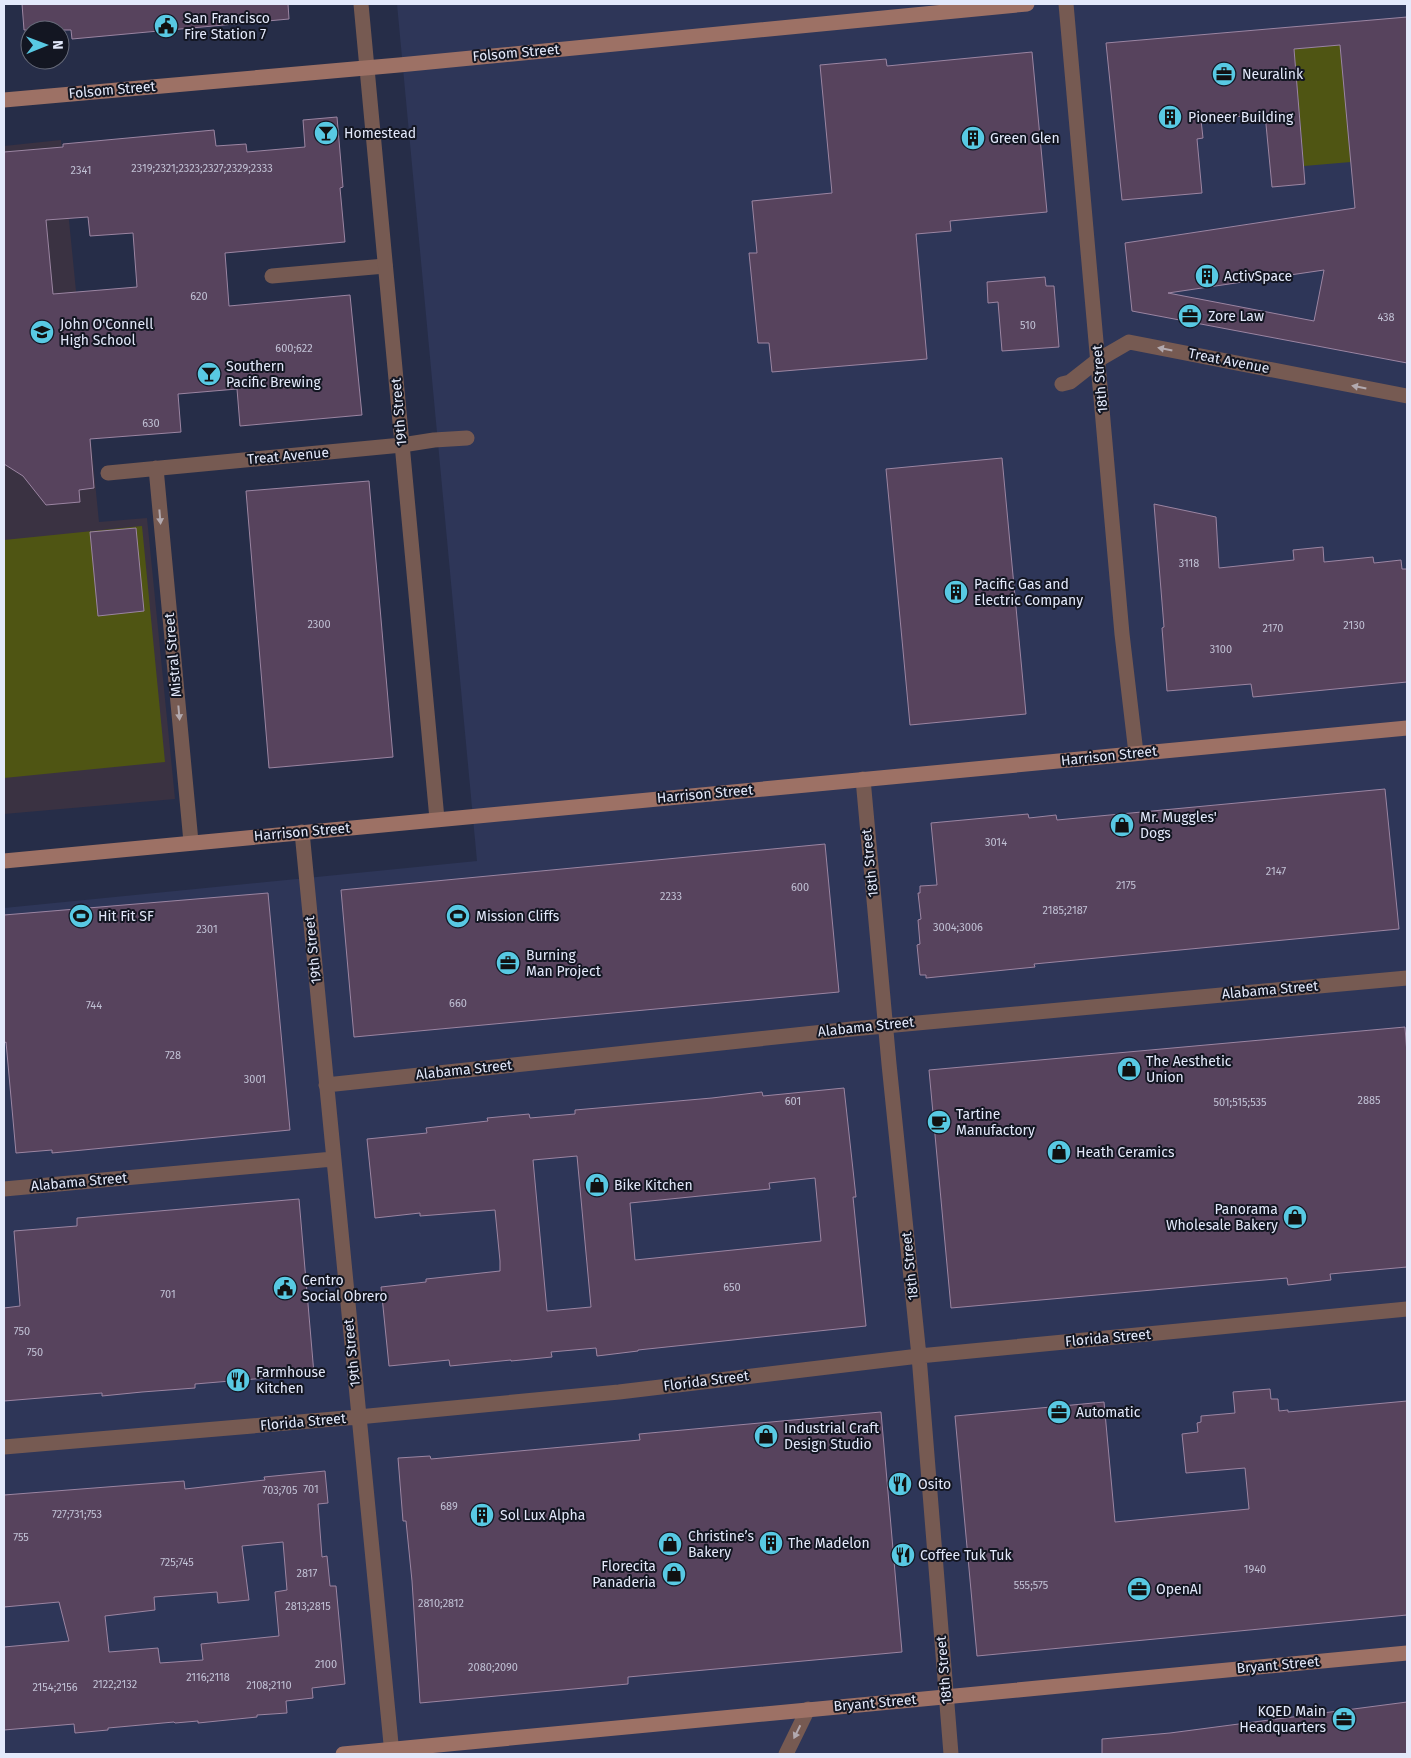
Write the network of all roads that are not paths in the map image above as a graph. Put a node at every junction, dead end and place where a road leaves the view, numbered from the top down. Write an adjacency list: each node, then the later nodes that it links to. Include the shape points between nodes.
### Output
1 (361, 4): 4 (street, 19th Street)
2 (1027, 4): 4 (street, Folsom Street)
3 (1066, 4): 8 (street, 18th Street)
4 (367, 68): 5 (street, Folsom Street); 6 (street, 19th Street)
5 (4, 100)
6 (385, 266): 7 (street); 12 (street, 19th Street)
7 (272, 276)
8 (1098, 360): 9 (street, Treat Avenue, via 1070,382); 10 (street, Treat Avenue, one-way to 8, via 1129,342); 16 (street, 18th Street)
9 (1062, 384)
10 (1407, 396)
11 (467, 438): 12 (street, Treat Avenue)
12 (402, 446): 13 (street, Treat Avenue); 18 (street, 19th Street)
13 (156, 468): 14 (street, Treat Avenue); 20 (street, Mistral Street, one-way to 20)
14 (108, 474)
15 (1407, 728): 16 (street, Harrison Street)
16 (1136, 753): 17 (street, Harrison Street)
17 (863, 779): 18 (street, Harrison Street); 23 (street, 18th Street)
18 (437, 819): 19 (street, Harrison Street)
19 (302, 832): 20 (street, Harrison Street); 24 (street, 19th Street)
20 (191, 842): 21 (street, Harrison Street)
21 (4, 861)
22 (1407, 978): 23 (street, Alabama Street)
23 (886, 1025): 24 (street, Alabama Street); 28 (street, 18th Street)
24 (326, 1085): 25 (street, 19th Street)
25 (333, 1159): 26 (street, Alabama Street); 29 (street, 19th Street)
26 (4, 1189)
27 (1407, 1309): 28 (street, Florida Street)
28 (919, 1356): 29 (street, Florida Street, via 618,1392); 32 (street, 18th Street)
29 (358, 1417): 30 (street, Florida Street); 34 (street, 19th Street)
30 (4, 1447)
31 (1407, 1653): 32 (street, Bryant Street)
32 (946, 1696): 33 (street, Bryant Street); 37 (street, 18th Street)
33 (808, 1709): 34 (street, Bryant Street); 36 (street, one-way to 36)
34 (392, 1752): 35 (street, Bryant Street)
35 (343, 1754)
36 (786, 1754)
37 (951, 1754)

